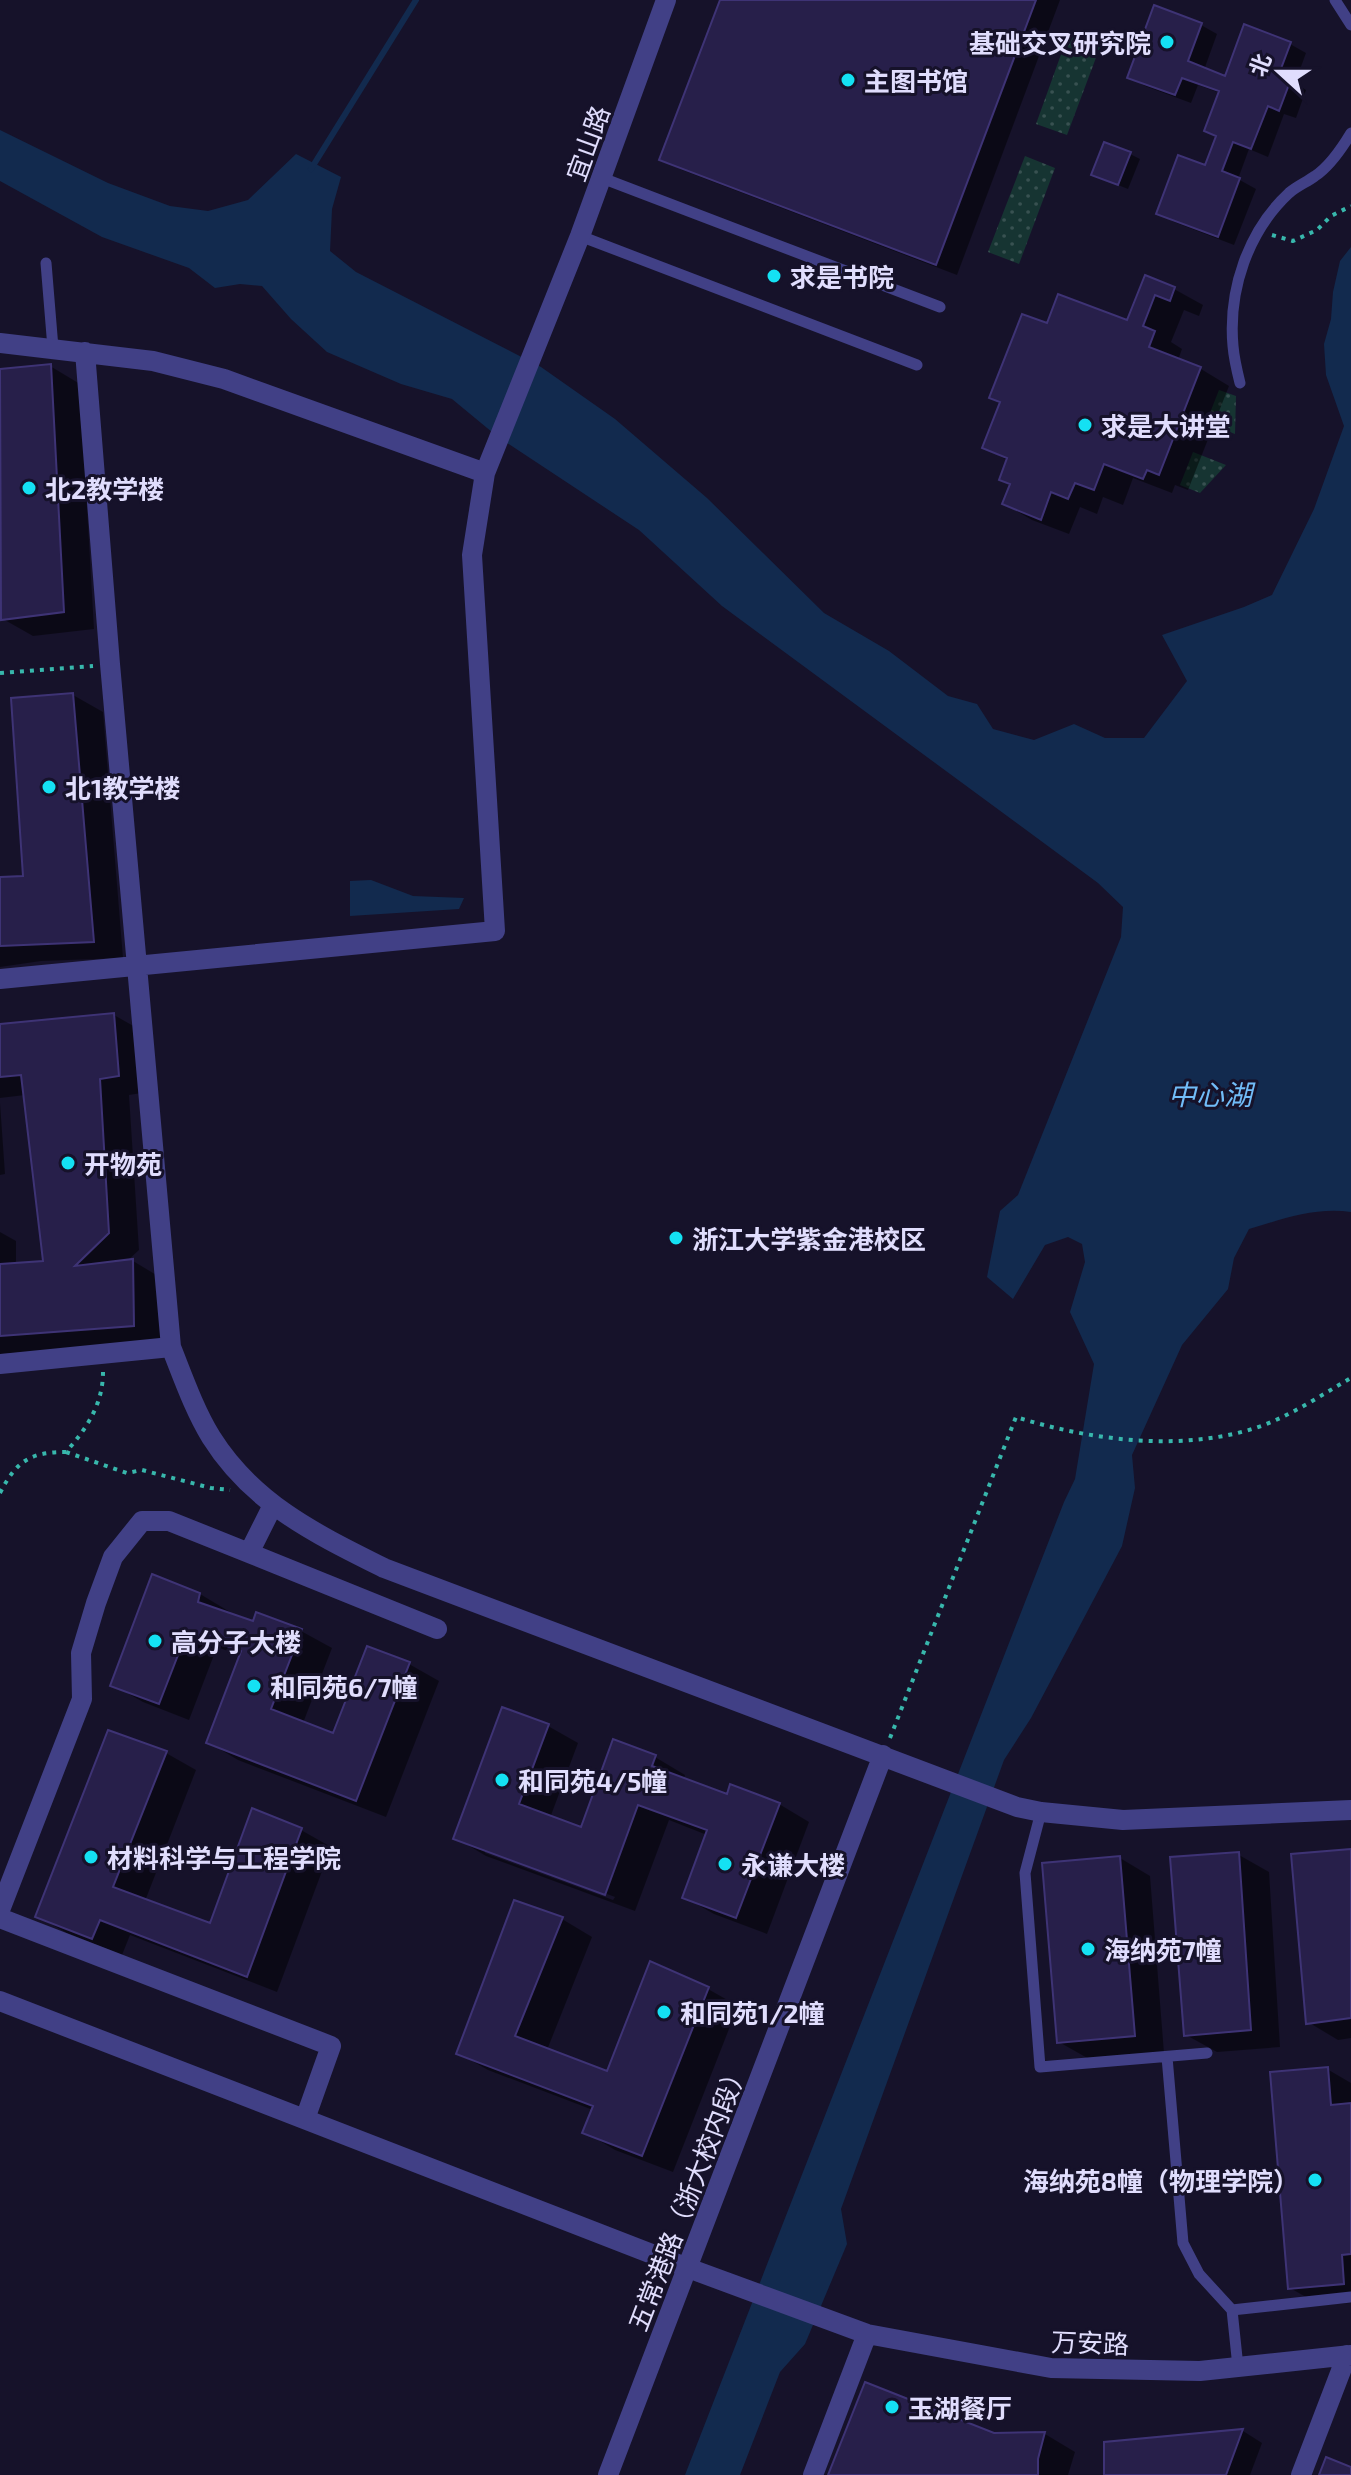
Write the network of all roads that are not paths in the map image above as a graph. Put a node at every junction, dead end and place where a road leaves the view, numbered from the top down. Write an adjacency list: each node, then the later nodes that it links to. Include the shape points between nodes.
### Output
1 (666, 0): 5 (street, 宜山路)
2 (1335, 0): 3 (lane)
3 (1351, 25)
4 (1351, 133): 13 (lane, via 1318,174 1269,213 1249,246 1234,307)
5 (602, 178): 6 (street, 宜山路); 8 (lane)
6 (580, 236): 12 (lane); 14 (street, 宜山路)
7 (46, 263): 10 (lane)
8 (940, 307)
9 (0, 343): 10 (street)
10 (53, 348): 11 (street)
11 (85, 352): 14 (street, via 153,361 224,379); 15 (street)
12 (917, 365)
13 (1240, 383)
14 (488, 467): 15 (street, 宜山路, via 472,555 495,931)
15 (137, 966): 16 (street); 17 (street)
16 (0, 979)
17 (171, 1347): 18 (street); 19 (street, via 211,1436)
18 (0, 1364)
19 (273, 1505): 20 (street); 22 (street, via 384,1568)
20 (249, 1553): 21 (street); 25 (street, via 169,1521 142,1521 113,1557 81,1653 82,1699)
21 (437, 1629)
22 (883, 1755): 24 (street); 31 (street, 五常港路（浙大校内段）)
23 (1351, 1810): 24 (street, via 1123,1820)
24 (1041, 1812): 29 (lane, via 1025,1873 1040,2067)
25 (0, 1910)
26 (0, 1918): 30 (street, via 331,2046)
27 (0, 2001): 30 (street, 万安路)
28 (1207, 2053): 29 (lane)
29 (1167, 2057): 33 (lane, via 1183,2243 1199,2274)
30 (305, 2119): 31 (street, 万安路)
31 (688, 2268): 34 (street, 万安路); 37 (street, 五常港路（浙大校内段）)
32 (1351, 2297): 33 (lane)
33 (1232, 2310): 36 (lane)
34 (867, 2334): 36 (street, 万安路, via 1051,2368); 38 (street)
35 (1349, 2355): 36 (street, 万安路); 39 (street)
36 (1238, 2367)
37 (608, 2475)
38 (813, 2475)
39 (1301, 2475)

